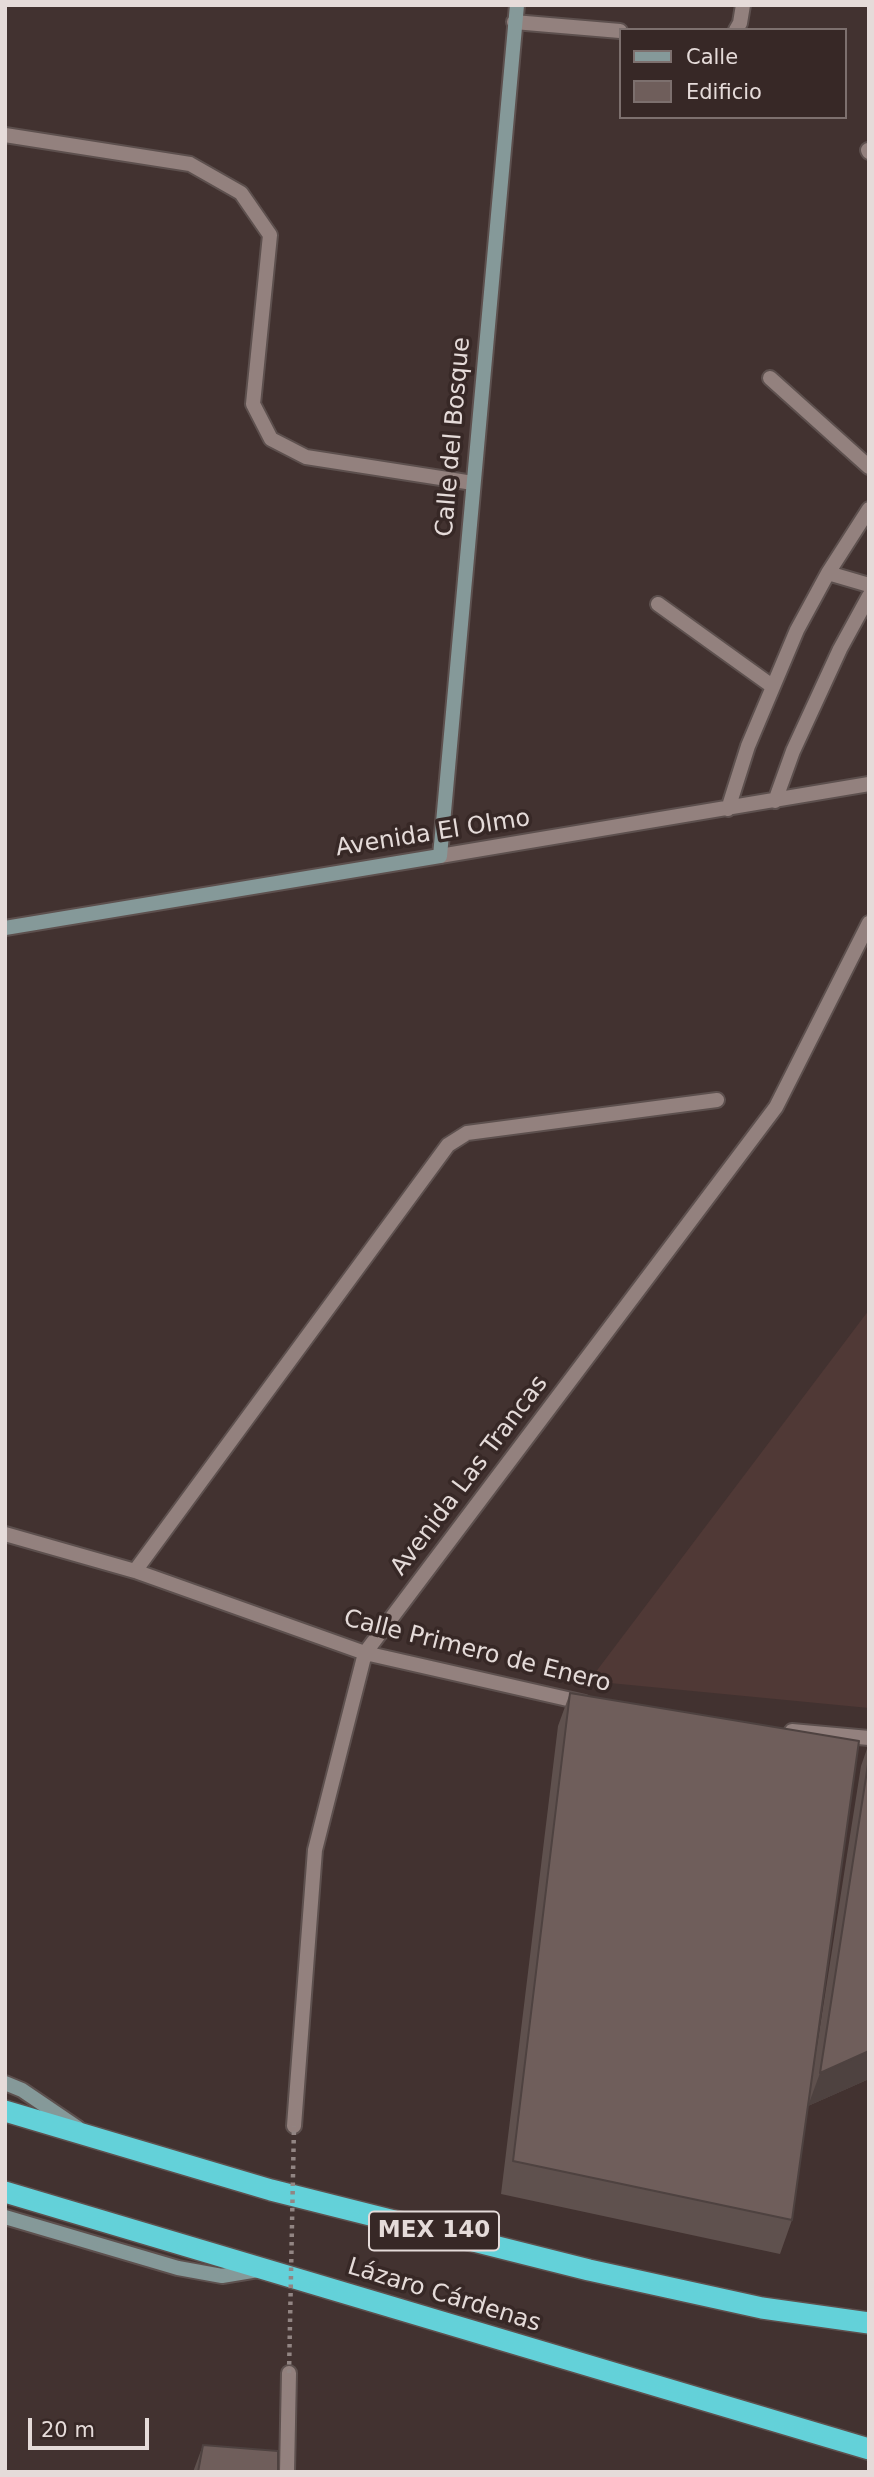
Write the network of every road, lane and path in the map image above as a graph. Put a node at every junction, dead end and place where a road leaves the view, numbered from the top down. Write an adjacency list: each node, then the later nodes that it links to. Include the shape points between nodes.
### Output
1 (517, 5): 3 (street, Calle del Bosque)
2 (743, 5): 4 (street)
3 (514, 22): 5 (street); 9 (street, Calle del Bosque)
4 (737, 28)
5 (618, 31)
6 (5, 135): 9 (street, via 190,164 242,193 270,235 253,404 271,439 306,457)
7 (770, 378): 8 (street)
8 (869, 467)
9 (473, 483): 19 (street, Calle del Bosque)
10 (869, 509): 11 (street)
11 (828, 573): 12 (street); 15 (street)
12 (869, 585)
13 (869, 596): 17 (street, via 793,751)
14 (658, 604): 15 (street)
15 (772, 686): 18 (street)
16 (869, 785): 17 (street, Avenida El Olmo)
17 (775, 801): 18 (street, Avenida El Olmo)
18 (728, 809): 19 (street, Avenida El Olmo)
19 (440, 856): 21 (street, Avenida El Olmo)
20 (869, 923): 25 (street, Avenida Las Trancas, via 776,1107)
21 (5, 928)
22 (717, 1100): 24 (street, via 467,1133 448,1145)
23 (5, 1534): 24 (street, Calle Primero de Enero)
24 (135, 1571): 25 (street, Calle Primero de Enero)
25 (365, 1653): 26 (street, Calle Primero de Enero); 31 (street, Avenida Las Trancas, via 315,1850)
26 (600, 1706)
27 (774, 1729): 28 (street)
28 (869, 1738)
29 (5, 2082): 32 (street)
30 (5, 2111): 32 (highway, MEX 140)
31 (295, 2126): 37 (path, bridge)
32 (88, 2134): 36 (highway, MEX 140, via 271,2190 589,2270 762,2308)
33 (5, 2192): 35 (highway, Lázaro Cárdenas)
34 (5, 2217): 35 (street, via 178,2267 222,2276)
35 (264, 2270): 38 (highway, Lázaro Cárdenas)
36 (869, 2323)
37 (289, 2373): 39 (street)
38 (869, 2449)
39 (287, 2472)

